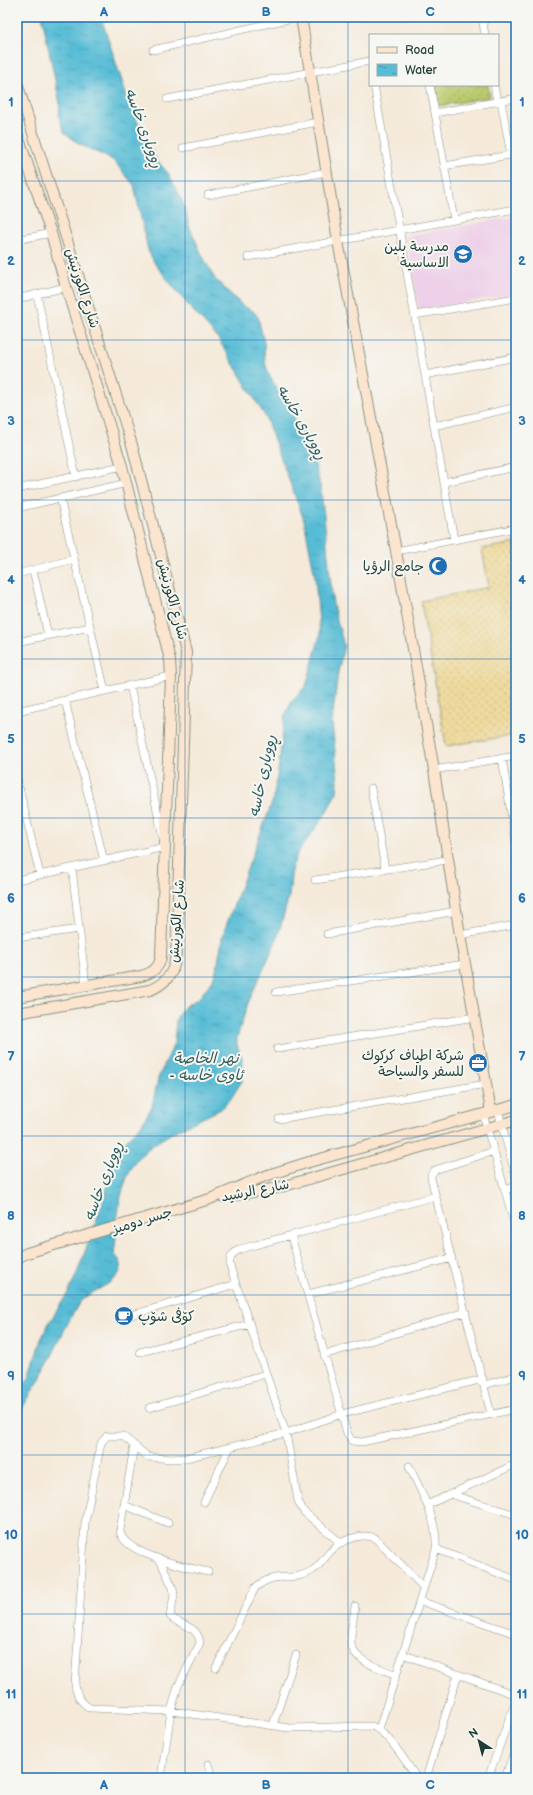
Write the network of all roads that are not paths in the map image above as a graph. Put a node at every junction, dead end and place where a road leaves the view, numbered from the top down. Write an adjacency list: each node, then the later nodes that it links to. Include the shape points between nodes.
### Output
1 (297, 17): 5 (street)
2 (301, 17): 7 (main road)
3 (482, 17): 4 (street)
4 (485, 34)
5 (153, 50)
6 (369, 61): 7 (street)
7 (310, 72): 13 (street); 16 (main road)
8 (17, 83): 35 (main road, شارع الكورنيش)
9 (374, 86): 25 (street)
10 (430, 86): 15 (street)
11 (494, 86): 14 (street)
12 (516, 98): 14 (street)
13 (167, 99)
14 (499, 101): 15 (street); 19 (street)
15 (435, 113): 20 (street)
16 (318, 122): 18 (street); 21 (main road)
17 (17, 132): 26 (main road, شارع الكورنيش)
18 (182, 148)
19 (514, 154): 20 (street)
20 (444, 166): 24 (street)
21 (326, 172): 22 (street); 28 (main road)
22 (208, 194)
23 (516, 209): 24 (street)
24 (454, 220): 25 (street)
25 (400, 230): 28 (street); 34 (street)
26 (51, 233): 27 (street); 30 (main road, شارع الكورنيش)
27 (17, 240)
28 (338, 241): 29 (street); 51 (main road)
29 (248, 256)
30 (66, 287): 31 (street); 37 (main road, شارع الكورنيش)
31 (37, 294): 33 (street); 43 (street)
32 (516, 298): 34 (street)
33 (17, 299)
34 (415, 315): 38 (street)
35 (104, 356): 37 (main road); 55 (main road, شارع الكورنيش, via 132,444)
36 (516, 357): 38 (street)
37 (89, 361): 41 (main road, شارع الكورنيش)
38 (425, 375): 40 (street)
39 (516, 407): 40 (street)
40 (434, 426): 44 (street)
41 (122, 466): 43 (street); 45 (main road, شارع الكورنيش)
42 (516, 467): 44 (street)
43 (76, 477): 46 (street)
44 (444, 482): 50 (street)
45 (127, 483): 47 (street); 56 (main road, شارع الكورنيش)
46 (17, 489)
47 (60, 498): 48 (street); 52 (street)
48 (17, 508)
49 (516, 528): 50 (street)
50 (454, 540): 51 (street)
51 (396, 551): 67 (main road)
52 (74, 559): 53 (street); 57 (street)
53 (33, 570): 54 (street); 58 (street)
54 (17, 574)
55 (174, 604): 56 (main road); 90 (main road, شارع الكورنيش, via 186,652 178,926 172,971 166,981 150,990)
56 (158, 608): 60 (main road, شارع الكورنيش, via 170,660)
57 (90, 627): 58 (street); 62 (street)
58 (48, 635): 59 (street)
59 (17, 642)
60 (171, 676): 61 (street); 72 (main road, شارع الكورنيش)
61 (130, 685): 62 (street); 72 (street)
62 (105, 691): 63 (street)
63 (65, 700): 64 (street); 74 (street)
64 (17, 710)
65 (516, 756): 66 (street)
66 (502, 758): 67 (street); 70 (street)
67 (434, 770): 73 (main road)
68 (17, 779): 77 (street)
69 (371, 788): 76 (street)
70 (514, 813): 71 (street)
71 (516, 843)
72 (165, 847): 74 (street); 87 (main road, شارع الكورنيش, via 159,965 154,971 141,976)
73 (447, 860): 76 (street); 80 (main road)
74 (104, 861): 75 (street)
75 (72, 868): 77 (street); 82 (street)
76 (386, 869): 79 (street)
77 (40, 875): 78 (street)
78 (17, 880)
79 (315, 880)
80 (456, 912): 83 (street); 84 (main road)
81 (516, 925): 84 (street)
82 (79, 929): 85 (street); 87 (street)
83 (327, 934)
84 (460, 935): 86 (main road)
85 (17, 938)
86 (465, 964): 88 (street); 91 (main road)
87 (86, 986): 89 (main road, شارع الكورنيش)
88 (276, 992)
89 (17, 997)
90 (17, 1013)
91 (475, 1017): 92 (street); 93 (main road)
92 (277, 1049)
93 (486, 1084): 95 (main road); 96 (street)
94 (516, 1105): 95 (main road, شارع الرشيد)
95 (491, 1112): 98 (street); 99 (street); 105 (main road, شارع الرشيد, via 265,1176)
96 (279, 1119)
97 (516, 1120): 98 (main road, شارع الرشيد)
98 (502, 1124): 99 (main road, شارع الرشيد); 101 (street)
99 (487, 1128): 100 (street); 105 (main road, شارع الرشيد, via 277,1188)
100 (494, 1151): 103 (street); 104 (street, via 435,1170 431,1178)
101 (516, 1177)
102 (516, 1186): 103 (street)
103 (505, 1190): 106 (street)
104 (436, 1196): 107 (street); 110 (street)
105 (210, 1199): 108 (main road, جسر دوميز, via 65,1243)
106 (516, 1229)
107 (291, 1236): 111 (street, via 234,1252 229,1263); 112 (street)
108 (22, 1253): 109 (main road, جسر دوميز)
109 (17, 1258)
110 (452, 1258): 112 (street); 113 (street)
111 (236, 1284): 114 (street); 115 (street)
112 (308, 1294): 117 (street)
113 (466, 1312): 117 (street); 120 (street)
114 (125, 1317)
115 (250, 1324): 116 (street); 118 (street)
116 (140, 1352)
117 (324, 1355): 123 (street)
118 (266, 1374): 121 (street); 125 (street)
119 (516, 1376): 120 (street)
120 (484, 1382): 123 (street); 124 (street)
121 (149, 1408)
122 (516, 1409): 124 (street)
123 (342, 1414): 124 (street, via 349,1438 357,1443); 125 (street)
124 (491, 1414)
125 (286, 1433): 127 (street); 136 (street, via 298,1501 304,1512)
126 (134, 1446): 127 (street, via 148,1457 172,1459); 132 (street); 152 (street, via 123,1436 108,1436 101,1442 84,1523 75,1685 82,1703 90,1708)
127 (230, 1447): 131 (street)
128 (516, 1464): 130 (street)
129 (409, 1466): 133 (street)
130 (450, 1494): 133 (street); 134 (street)
131 (204, 1502)
132 (124, 1505): 135 (street); 138 (street, via 121,1538)
133 (426, 1505): 137 (street, via 436,1536)
134 (516, 1515)
135 (168, 1523)
136 (341, 1543): 141 (street, via 362,1535 375,1538); 147 (street, via 314,1570 293,1577 272,1577 255,1588)
137 (436, 1549): 140 (street); 141 (street)
138 (160, 1560): 139 (street); 152 (street, via 173,1588 170,1616 189,1626 199,1639 198,1647 178,1686)
139 (208, 1572)
140 (516, 1580)
141 (424, 1588): 142 (street)
142 (420, 1601): 144 (street); 145 (street)
143 (355, 1606): 149 (street, via 351,1643 354,1652 360,1658)
144 (516, 1634)
145 (402, 1654): 148 (street); 149 (street)
146 (296, 1655): 153 (street)
147 (216, 1668)
148 (458, 1674): 150 (street); 160 (street)
149 (396, 1675): 154 (street)
150 (516, 1695)
151 (516, 1700): 161 (street)
152 (171, 1711): 153 (street); 157 (street)
153 (273, 1725): 154 (street, via 310,1729 364,1725)
154 (379, 1729): 159 (street)
155 (516, 1747): 162 (street)
156 (208, 1764): 158 (street)
157 (161, 1778)
158 (212, 1778)
159 (417, 1778)
160 (426, 1778)
161 (488, 1778)
162 (505, 1778)

